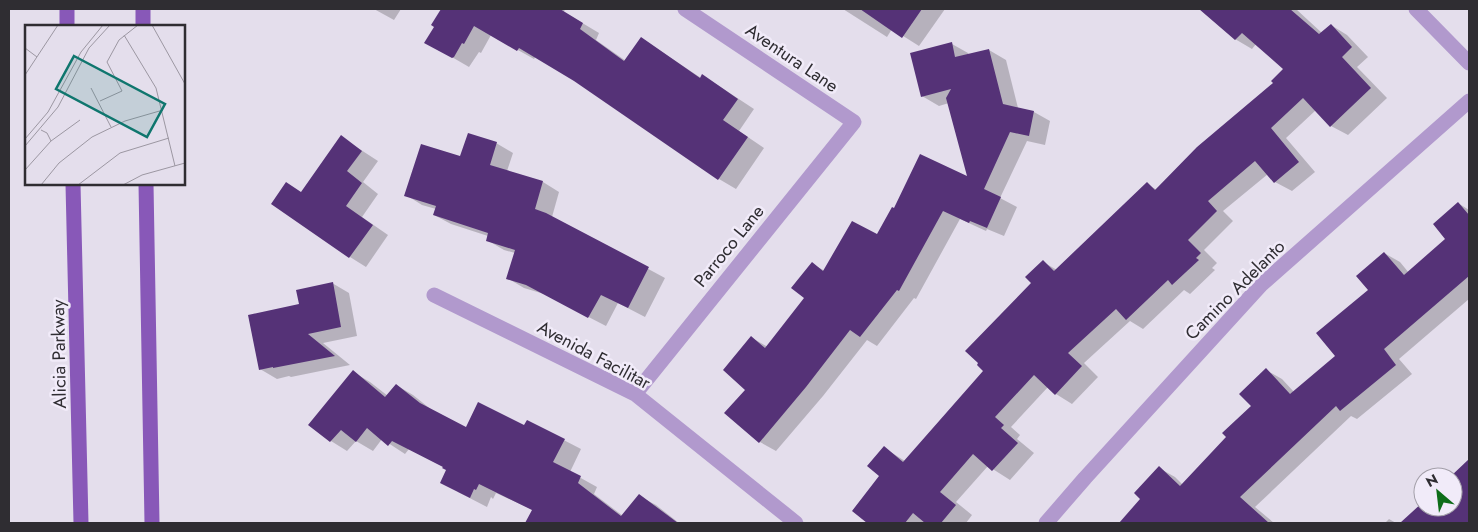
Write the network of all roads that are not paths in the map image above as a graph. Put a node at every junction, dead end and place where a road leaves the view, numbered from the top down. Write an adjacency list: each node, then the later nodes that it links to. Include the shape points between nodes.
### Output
1 (67, 9): 5 (main road)
2 (143, 9): 6 (main road)
3 (685, 9): 9 (street, Aventura Lane)
4 (1416, 9): 7 (street)
5 (67, 25)
6 (143, 25)
7 (1469, 63)
8 (1469, 101): 17 (street, Camino Adelanto, via 1261,285)
9 (854, 122): 13 (street, Parroco Lane)
10 (73, 185): 14 (main road, Alicia Parkway)
11 (146, 185): 15 (main road)
12 (434, 295): 13 (street, Avenida Facilitar)
13 (635, 394): 16 (street, Avenida Facilitar)
14 (81, 523)
15 (152, 523)
16 (796, 523)
17 (1046, 523)

